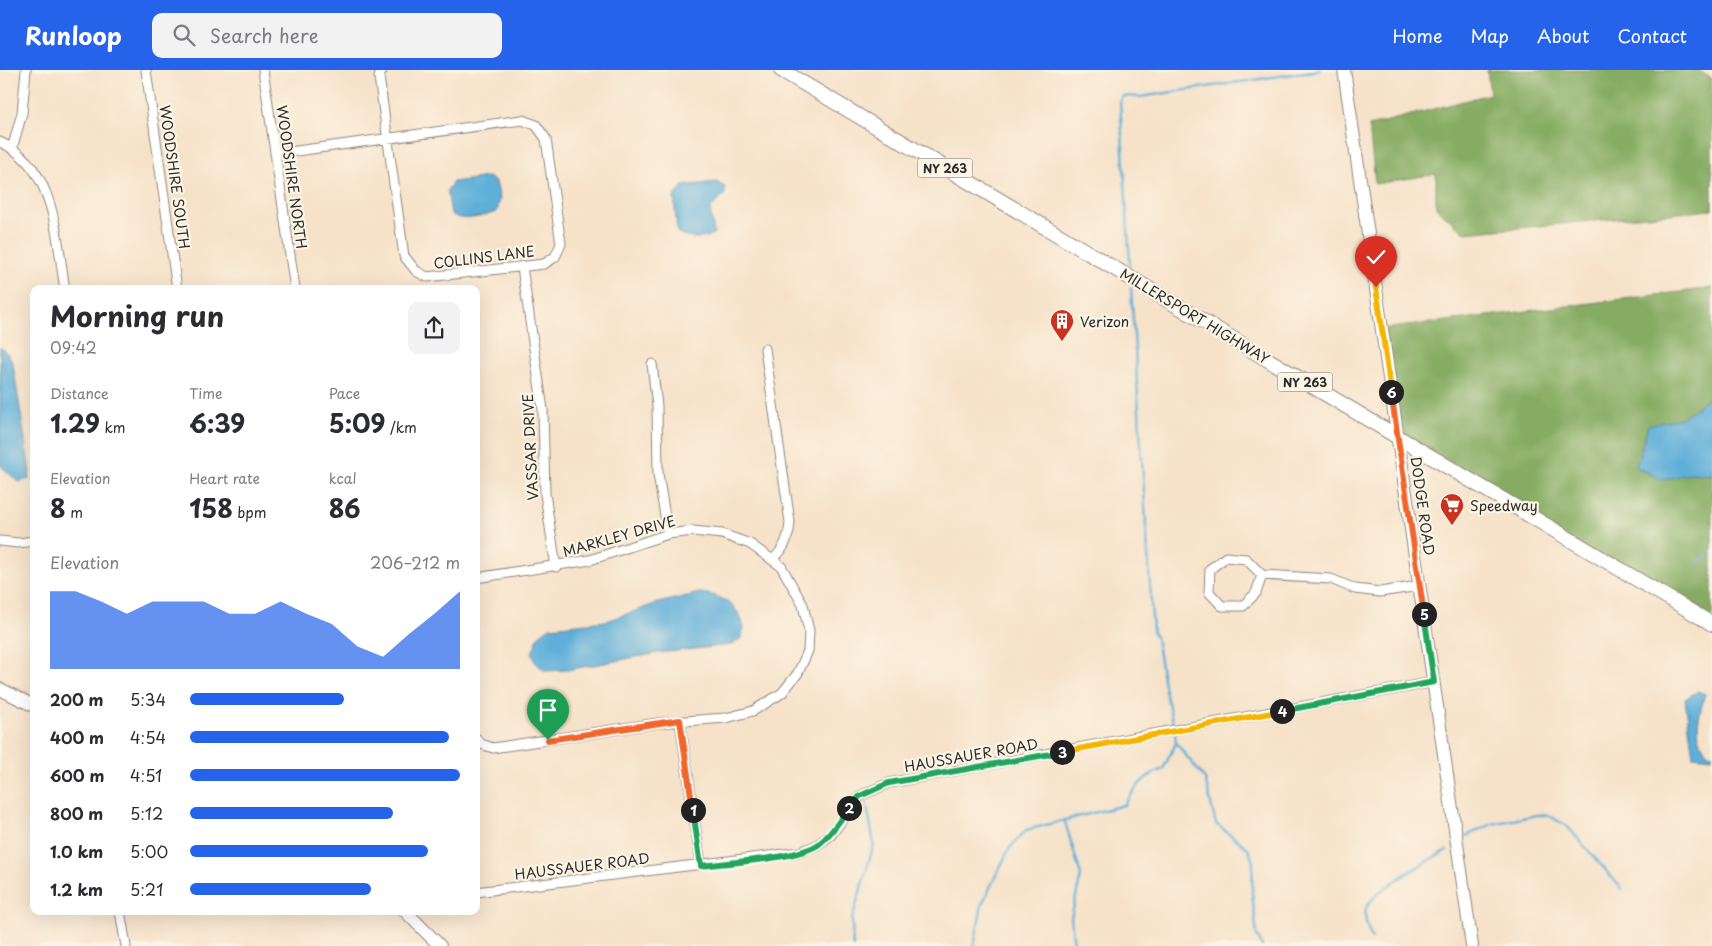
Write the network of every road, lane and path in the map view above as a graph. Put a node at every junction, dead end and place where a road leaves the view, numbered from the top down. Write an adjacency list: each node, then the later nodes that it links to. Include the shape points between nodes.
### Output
1 (26, 70): 9 (street, via 22,113)
2 (146, 70): 13 (street, WOODSHIRE SOUTH)
3 (263, 70): 10 (street, WOODSHIRE NORTH)
4 (382, 70): 7 (street, via 379,76)
5 (781, 70): 17 (main road, MILLERSPORT HIGHWAY / NY 263)
6 (1344, 70): 17 (street, DODGE ROAD)
7 (388, 139): 10 (street, COLLINS LANE); 11 (street, COLLINS LANE, via 404,256 416,271 427,277); 11 (street, COLLINS LANE, via 522,120 536,125 546,139 561,244 554,257 544,264)
8 (0, 142): 9 (street)
9 (12, 149): 12 (street, via 38,175 48,197)
10 (275, 154): 14 (street, WOODSHIRE NORTH)
11 (522, 267): 22 (street, VASSAR DRIVE, via 543,410 545,494)
12 (64, 285)
13 (176, 285)
14 (294, 285)
15 (765, 348): 21 (street, via 790,522 788,537)
16 (652, 364): 18 (street, via 657,406 658,474)
17 (1398, 438): 25 (street, DODGE ROAD); 26 (main road, MILLERSPORT HIGHWAY / NY 263)
18 (668, 534): 21 (street, MARKLEY DRIVE, via 693,531 722,534 750,544); 22 (street, MARKLEY DRIVE, via 590,560)
19 (0, 541): 20 (street)
20 (30, 542)
21 (773, 559): 30 (street, MARKLEY DRIVE, via 781,566 807,618 809,641 798,674 782,693 753,711 726,718)
22 (556, 567): 24 (street, MARKLEY DRIVE)
23 (1262, 576): 23 (street, via 1246,559 1226,557 1210,569 1209,592 1222,606 1244,606 1256,593); 25 (street, via 1331,579 1355,589 1380,592)
24 (480, 577)
25 (1419, 586): 27 (street, DODGE ROAD)
26 (1712, 624)
27 (1434, 682): 32 (street, HAUSSAUER ROAD, via 889,783 860,796 831,834 817,845 800,852); 38 (street, DODGE ROAD)
28 (0, 688): 29 (street)
29 (30, 704)
30 (680, 720): 31 (street, MARKLEY DRIVE, via 493,748 483,748); 32 (street)
31 (480, 744)
32 (701, 866): 33 (street, HAUSSAUER ROAD)
33 (480, 892)
34 (121, 915): 36 (street)
35 (409, 915): 37 (street)
36 (126, 946)
37 (440, 946)
38 (1472, 946)

